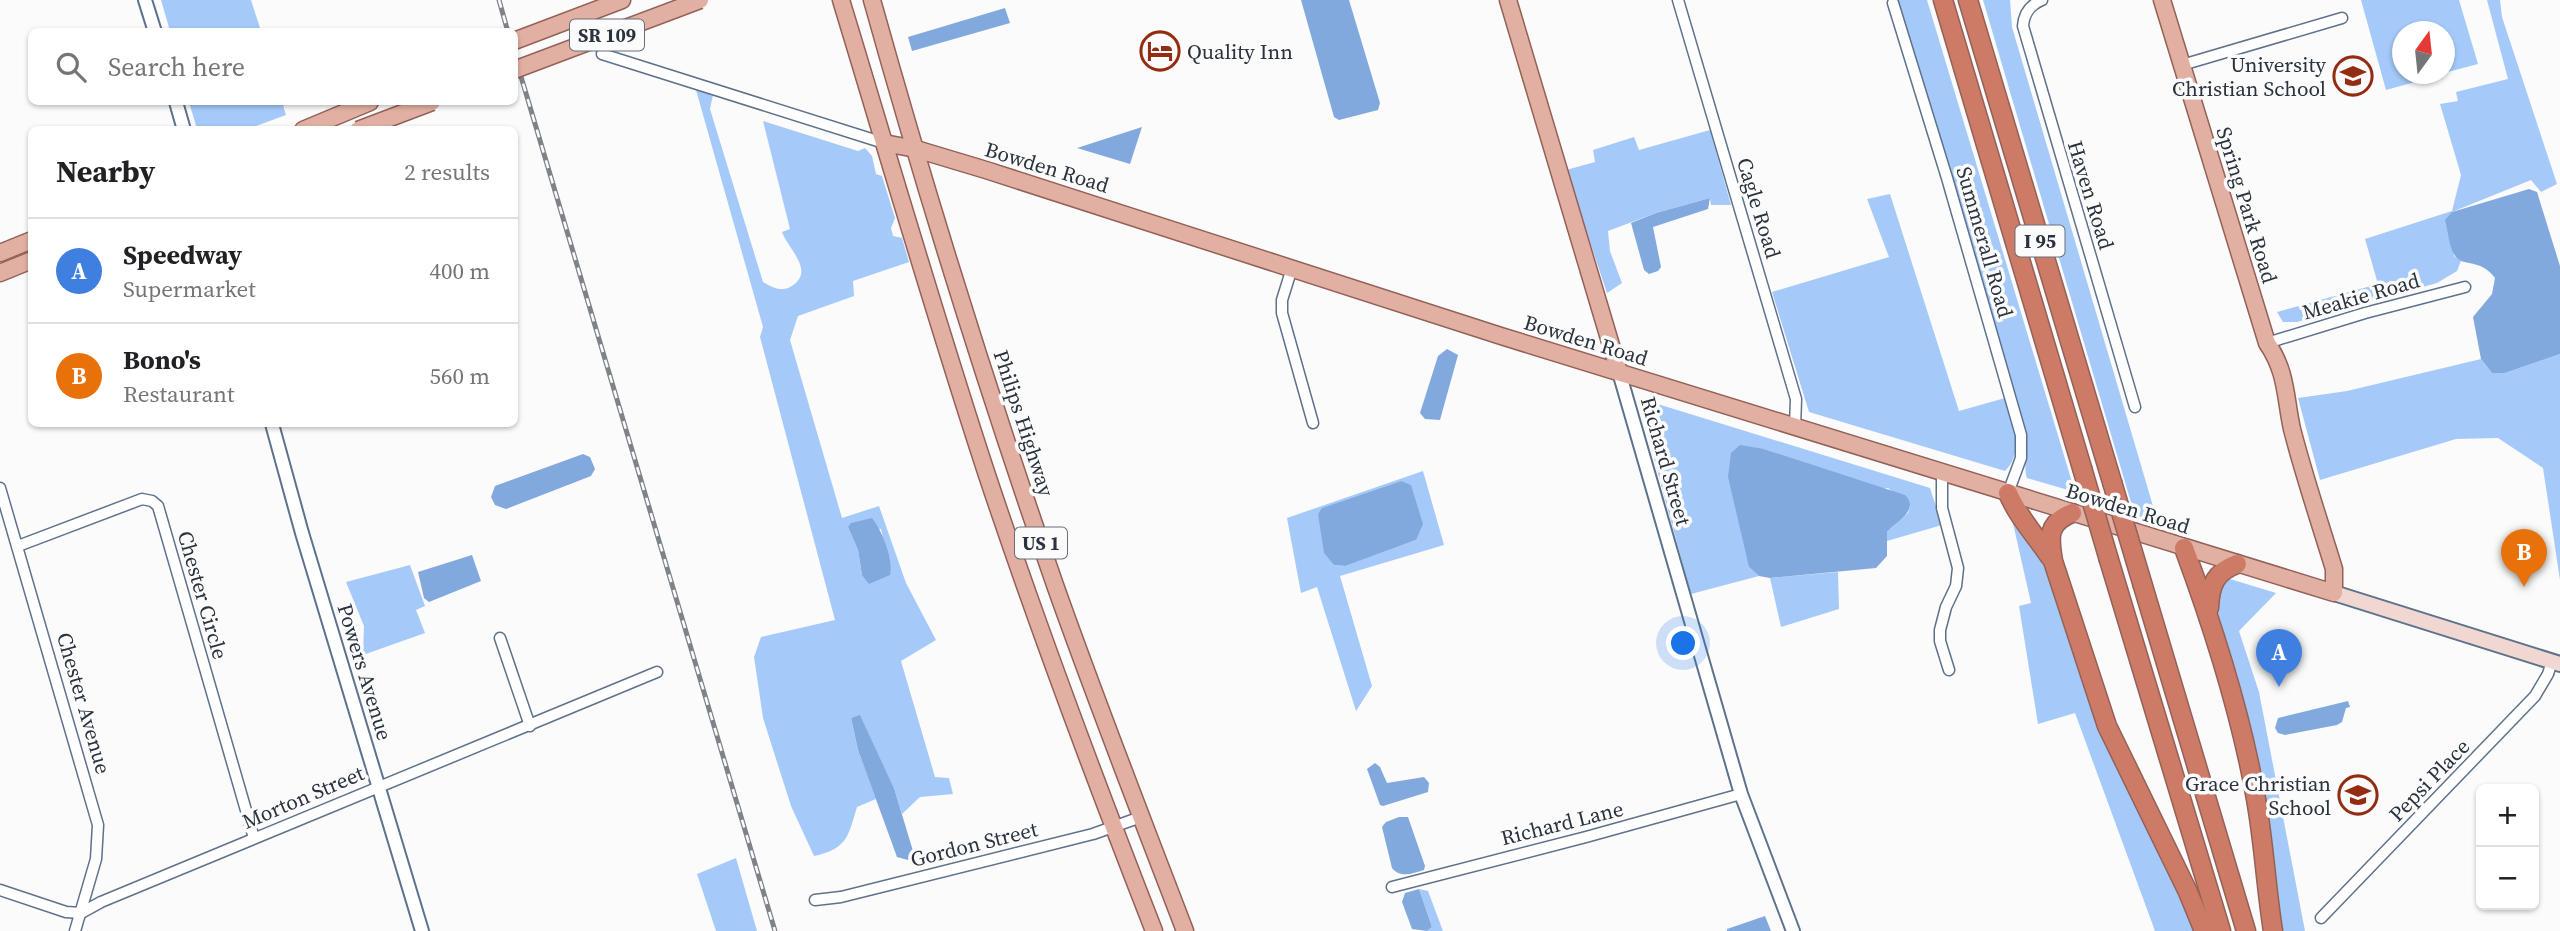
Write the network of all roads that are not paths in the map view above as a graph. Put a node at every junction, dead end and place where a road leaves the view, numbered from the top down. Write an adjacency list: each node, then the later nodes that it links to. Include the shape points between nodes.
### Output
1 (145, 0): 14 (street)
2 (622, 0): 15 (main road, SR 109)
3 (700, 0): 18 (main road, SR 109, bridge)
4 (841, 0): 27 (main road, US 1)
5 (872, 0): 28 (main road, Philips Highway / US 1)
6 (1508, 0): 36 (main road, Richard Street)
7 (1678, 0): 40 (street, Cagle Road, via 1796,399)
8 (1942, 0): 74 (highway, I 95, bridge)
9 (1968, 0): 75 (highway, I 95, bridge)
10 (2042, 0): 37 (street, Haven Road, via 2027,11 2023,26)
11 (2162, 0): 17 (main road, Spring Park Road)
12 (1893, 2): 43 (street, Summerall Road, via 2021,435 2021,458)
13 (2342, 18): 17 (street)
14 (154, 28)
15 (518, 39)
16 (602, 54): 27 (street, Bowden Road)
17 (2182, 65): 35 (main road, Spring Park Road)
18 (518, 68)
19 (177, 105): 23 (street)
20 (363, 105): 24 (main road)
21 (411, 105): 26 (street)
22 (424, 105): 25 (main road, bridge)
23 (183, 126)
24 (313, 126)
25 (369, 126)
26 (397, 126)
27 (884, 143): 28 (main road, Bowden Road); 46 (main road, US 1)
28 (916, 149): 32 (main road, Bowden Road); 44 (main road, Philips Highway / US 1)
29 (28, 242): 30 (main road)
30 (0, 253)
31 (28, 262): 33 (main road)
32 (1292, 268): 36 (main road, Bowden Road); 38 (street, via 1282,313)
33 (0, 273)
34 (2465, 287): 35 (street, Meakie Road)
35 (2267, 343): 51 (main road, Spring Park Road, via 2287,389 2292,427 2334,569)
36 (1619, 372): 40 (main road, Bowden Road); 59 (street, Richard Street)
37 (2134, 407)
38 (1313, 422)
39 (273, 427): 58 (street, Powers Avenue)
40 (1795, 427): 41 (main road, Bowden Road)
41 (1942, 472): 43 (main road, Bowden Road); 55 (street, via 1942,508 1958,568 1940,630)
42 (0, 488): 47 (street, Chester Avenue)
43 (2008, 493): 45 (main road, Bowden Road); 49 (highway, via 2015,510)
44 (1030, 510): 46 (main road); 60 (main road, Philips Highway / US 1)
45 (2072, 513): 48 (main road, Bowden Road); 49 (highway, via 2061,517 2050,535)
46 (1002, 519): 61 (main road, US 1)
47 (18, 546): 62 (street, Chester Circle, via 142,499 158,506); 66 (street, Chester Avenue, via 98,825 96,859)
48 (2184, 548): 50 (main road, Bowden Road); 52 (highway)
49 (2053, 561): 73 (highway, via 2107,726)
50 (2237, 564): 51 (main road, Bowden Road); 52 (highway, via 2218,573 2209,592)
51 (2334, 593): 54 (main road, Bowden Road)
52 (2208, 615): 76 (highway, via 2256,796)
53 (500, 638): 57 (street)
54 (2556, 662): 67 (street, Pepsi Place, via 2535,696)
55 (1949, 670)
56 (657, 672): 57 (street, Morton Street)
57 (530, 726): 58 (street, Morton Street)
58 (379, 786): 62 (street, Morton Street); 69 (street, Powers Avenue)
59 (1741, 794): 63 (street, Richard Lane); 72 (street, Richard Street)
60 (1142, 817): 61 (street, Gordon Street); 71 (main road, Philips Highway / US 1)
61 (1114, 827): 65 (street, Gordon Street); 70 (main road, US 1)
62 (254, 838): 66 (street, Morton Street)
63 (1392, 887)
64 (0, 890): 66 (street, via 54,909)
65 (815, 900)
66 (81, 913): 68 (street, Chester Avenue)
67 (2321, 918)
68 (75, 931)
69 (422, 931)
70 (1154, 931)
71 (1185, 931)
72 (1793, 931)
73 (2204, 931)
74 (2221, 931)
75 (2246, 931)
76 (2273, 931)

